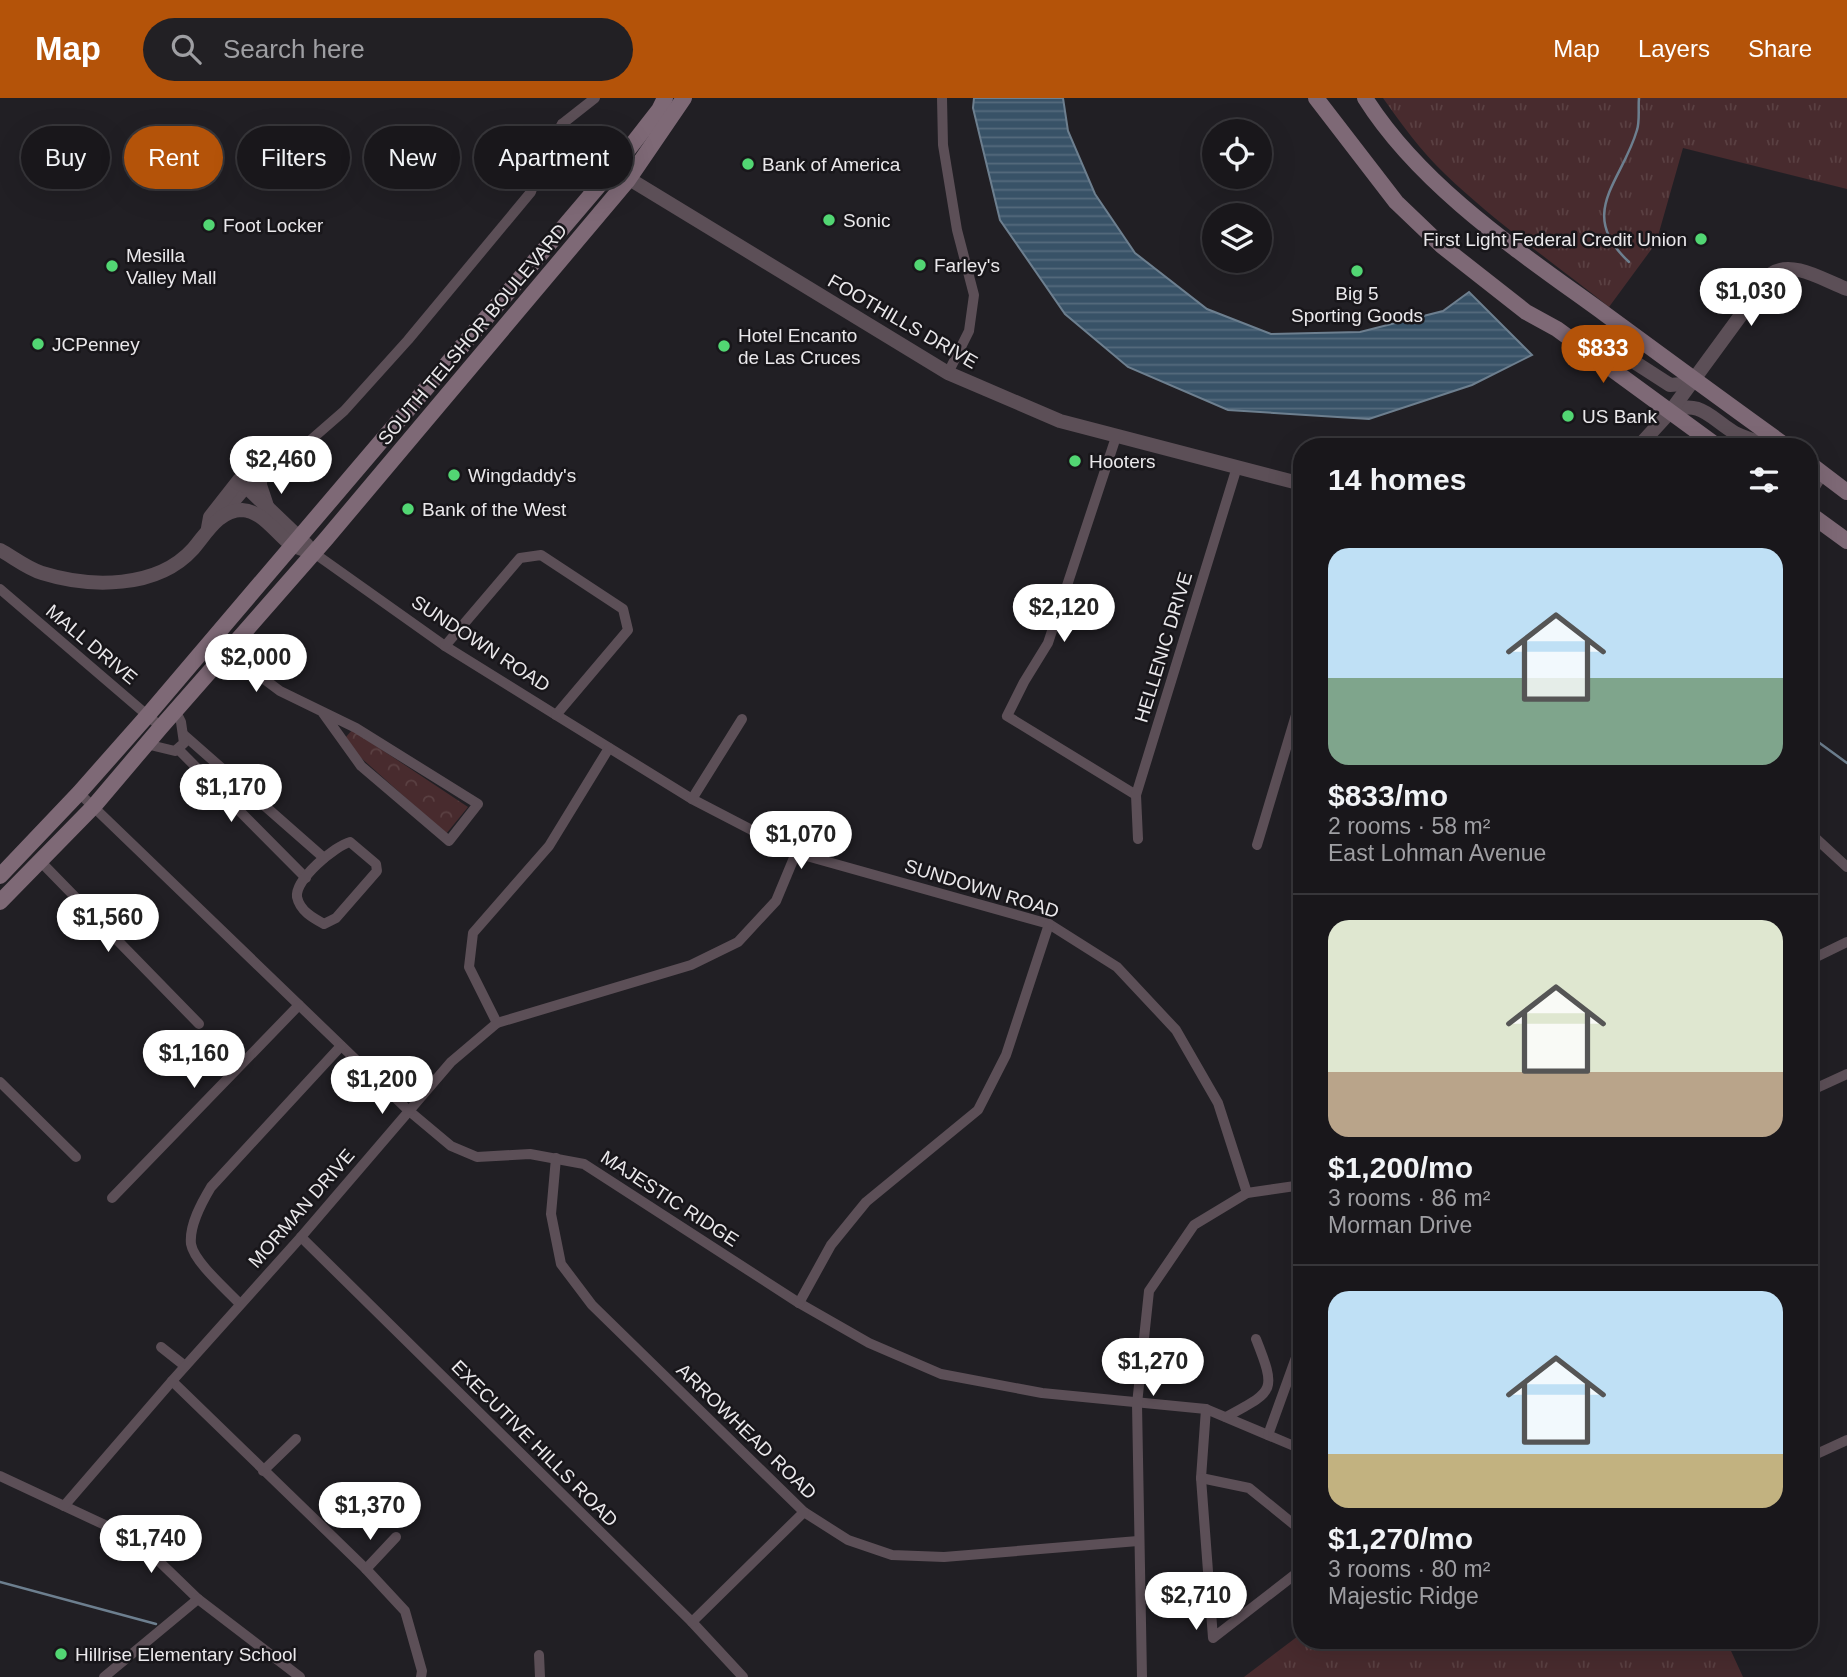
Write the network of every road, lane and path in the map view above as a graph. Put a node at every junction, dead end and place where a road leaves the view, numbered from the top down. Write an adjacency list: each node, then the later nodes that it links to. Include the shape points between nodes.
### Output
1 (594, 98): 7 (street)
2 (665, 98): 9 (main road, SOUTH TELSHOR BOULEVARD)
3 (684, 98): 10 (main road, SOUTH TELSHOR BOULEVARD)
4 (942, 98): 16 (street, via 945,157 974,295 970,331)
5 (1316, 98): 15 (main road, via 1396,202 1442,246 1526,312)
6 (1365, 98): 17 (main road, via 1427,175 1530,259)
7 (562, 124): 8 (street, FOOTHILLS DRIVE); 24 (street, via 543,155 531,192 361,394 304,445)
8 (564, 126)
9 (633, 142)
10 (633, 173)
11 (633, 183): 16 (street, FOOTHILLS DRIVE)
12 (596, 189): 36 (main road, SOUTH TELSHOR BOULEVARD)
13 (620, 189): 39 (main road, SOUTH TELSHOR BOULEVARD)
14 (1847, 289): 17 (street, via 1779,264)
15 (1557, 329): 17 (street, via 1625,356 1670,385); 18 (main road)
16 (948, 373): 19 (street, FOOTHILLS DRIVE, via 1060,421)
17 (1693, 378): 18 (street); 23 (main road)
18 (1670, 412): 20 (street); 21 (main road); 22 (street, via 1694,406)
19 (1116, 437): 25 (street, FOOTHILLS DRIVE); 56 (street, via 1048,643 1007,716)
20 (1646, 438)
21 (1706, 438)
22 (1748, 438)
23 (1775, 438)
24 (261, 464): 30 (street); 32 (street)
25 (1237, 467): 28 (street, FOOTHILLS DRIVE); 56 (street, HELLENIC DRIVE)
26 (1818, 470): 27 (main road)
27 (1823, 474): 29 (street); 31 (main road)
28 (1293, 482)
29 (1818, 482)
30 (239, 489): 32 (street, SUNDOWN ROAD); 33 (street); 35 (street, via 210,517)
31 (1847, 492)
32 (263, 511): 33 (street, via 241,510); 36 (street, SUNDOWN ROAD)
33 (224, 516): 35 (street)
34 (1818, 520): 37 (main road)
35 (208, 528): 38 (street, via 193,550 175,563 153,575 125,581 85,583 40,573)
36 (295, 541): 39 (street, SUNDOWN ROAD); 41 (main road, SOUTH TELSHOR BOULEVARD)
37 (1847, 541)
38 (0, 550)
39 (314, 553): 42 (street, SUNDOWN ROAD); 43 (main road, SOUTH TELSHOR BOULEVARD)
40 (0, 589): 46 (street, MALL DRIVE)
41 (212, 640): 43 (street); 46 (main road, SOUTH TELSHOR BOULEVARD)
42 (445, 646): 47 (street, SUNDOWN ROAD); 47 (street, via 520,558 541,555 623,609 628,630)
43 (226, 653): 44 (main road, SOUTH TELSHOR BOULEVARD); 45 (street, via 280,691)
44 (175, 710): 50 (main road, SOUTH TELSHOR BOULEVARD); 51 (street)
45 (323, 713): 45 (street, via 356,728 478,804 449,841 361,766)
46 (148, 715): 50 (street, MALL DRIVE); 55 (main road, SOUTH TELSHOR BOULEVARD)
47 (556, 715): 53 (street, SUNDOWN ROAD)
48 (742, 719): 57 (street)
49 (1293, 725): 61 (street)
50 (160, 727): 52 (main road, SOUTH TELSHOR BOULEVARD)
51 (184, 735): 54 (street); 63 (street)
52 (146, 744): 54 (street); 58 (main road, SOUTH TELSHOR BOULEVARD)
53 (609, 748): 57 (street, SUNDOWN ROAD); 73 (street, via 549,846 473,933 469,967)
54 (178, 749): 67 (street)
55 (79, 793): 58 (street, MAJESTIC RIDGE); 66 (main road, SOUTH TELSHOR BOULEVARD)
56 (1136, 795): 59 (street, HELLENIC DRIVE)
57 (692, 799): 62 (street, SUNDOWN ROAD)
58 (94, 806): 64 (main road, SOUTH TELSHOR BOULEVARD); 72 (street, MAJESTIC RIDGE)
59 (1138, 839)
60 (1818, 840): 65 (street)
61 (1257, 845)
62 (796, 853): 69 (street, SUNDOWN ROAD); 73 (street, MORMAN DRIVE, via 776,901 738,942 691,965)
63 (324, 858): 67 (street); 67 (street, via 350,842 376,864 377,871 336,918 324,924 305,913 297,896)
64 (40, 861): 68 (main road, SOUTH TELSHOR BOULEVARD); 74 (street)
65 (1847, 867)
66 (0, 876)
67 (306, 878)
68 (0, 902)
69 (1049, 925): 83 (street, SUNDOWN ROAD, via 1116,967 1176,1030 1218,1103); 86 (street, via 1006,1055 978,1110 866,1202 831,1245)
70 (1847, 942): 71 (street)
71 (1818, 956)
72 (299, 1004): 75 (street, MAJESTIC RIDGE); 84 (street)
73 (497, 1023): 79 (street, MORMAN DRIVE, via 451,1062)
74 (200, 1024)
75 (341, 1046): 79 (street, MAJESTIC RIDGE); 87 (street, via 211,1187 201,1205 191,1247)
76 (1847, 1074): 78 (street)
77 (0, 1082): 80 (street)
78 (1818, 1087)
79 (408, 1110): 81 (street, MAJESTIC RIDGE, via 451,1146 477,1157 530,1154); 85 (street, MORMAN DRIVE)
80 (76, 1157)
81 (556, 1158): 86 (street, MAJESTIC RIDGE, via 584,1164 606,1176); 105 (street, ARROWHEAD ROAD, via 551,1214 561,1264 593,1305)
82 (1293, 1186): 83 (street)
83 (1247, 1193): 93 (street, via 1194,1225 1149,1291)
84 (112, 1198)
85 (301, 1237): 87 (street, MORMAN DRIVE); 112 (street, EXECUTIVE HILLS ROAD)
86 (799, 1303): 93 (street, MAJESTIC RIDGE, via 869,1343 941,1374 1042,1393)
87 (240, 1304): 90 (street, MORMAN DRIVE)
88 (1256, 1339): 95 (street, via 1269,1371 1266,1392)
89 (161, 1347): 90 (street)
90 (185, 1366): 92 (street, MORMAN DRIVE)
91 (1293, 1366): 96 (street)
92 (172, 1381): 101 (street); 104 (street, MORMAN DRIVE)
93 (1137, 1404): 94 (street, MAJESTIC RIDGE); 108 (street)
94 (1206, 1409): 95 (street, MAJESTIC RIDGE); 103 (street)
95 (1226, 1418): 96 (street, MAJESTIC RIDGE)
96 (1268, 1435): 99 (street, MAJESTIC RIDGE)
97 (296, 1439): 101 (street)
98 (1847, 1440): 100 (street)
99 (1293, 1446)
100 (1818, 1453)
101 (263, 1471): 109 (street)
102 (0, 1476): 104 (street)
103 (1201, 1478): 106 (street, via 1249,1488); 110 (street, via 1213,1638)
104 (64, 1506): 111 (street, via 137,1540)
105 (804, 1512): 108 (street, ARROWHEAD ROAD, via 848,1540 892,1555 944,1557); 112 (street)
106 (1293, 1524)
107 (396, 1537): 109 (street)
108 (1138, 1541): 119 (street)
109 (366, 1569): 116 (street, via 405,1611)
110 (1293, 1576)
111 (198, 1599): 114 (street); 115 (street)
112 (692, 1622): 118 (street, EXECUTIVE HILLS ROAD)
113 (539, 1655): 117 (street)
114 (104, 1677)
115 (300, 1677)
116 (421, 1677)
117 (540, 1677)
118 (743, 1677)
119 (1142, 1677)

